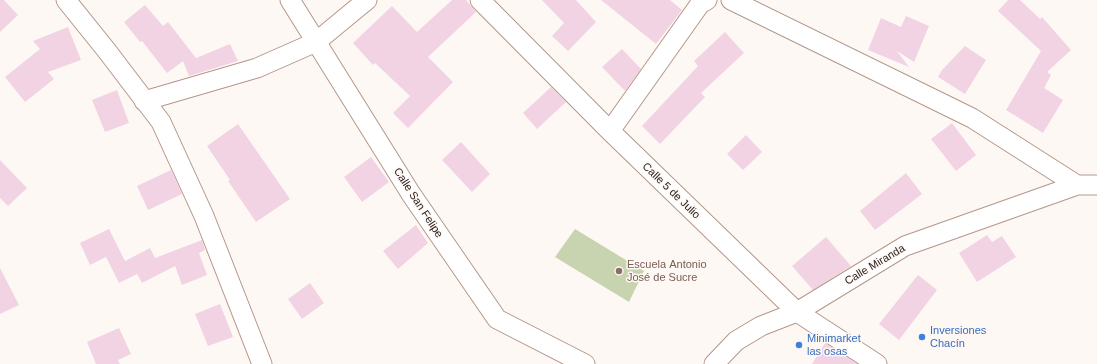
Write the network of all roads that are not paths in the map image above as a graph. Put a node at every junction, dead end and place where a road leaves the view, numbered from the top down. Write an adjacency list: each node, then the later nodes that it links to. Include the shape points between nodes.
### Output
1 (66, 0): 8 (street)
2 (290, 0): 7 (street, Calle San Felipe)
3 (367, 0): 7 (street)
4 (480, 0): 9 (street, Calle 5 de Julio)
5 (707, 0): 9 (street, via 700,4)
6 (731, 0): 10 (street, via 972,118)
7 (316, 42): 8 (street, via 257,68); 14 (street, Calle San Felipe, via 411,194 497,319)
8 (144, 101): 13 (street, via 161,122 204,216)
9 (610, 131): 12 (street, Calle 5 de Julio)
10 (1077, 185): 11 (street, Calle Miranda); 12 (street, Calle Miranda, via 905,246)
11 (1097, 185)
12 (797, 312): 15 (street, Calle Miranda, via 761,326 736,340); 16 (street, Calle 5 de Julio)
13 (262, 364)
14 (585, 364)
15 (714, 364)
16 (877, 364)

